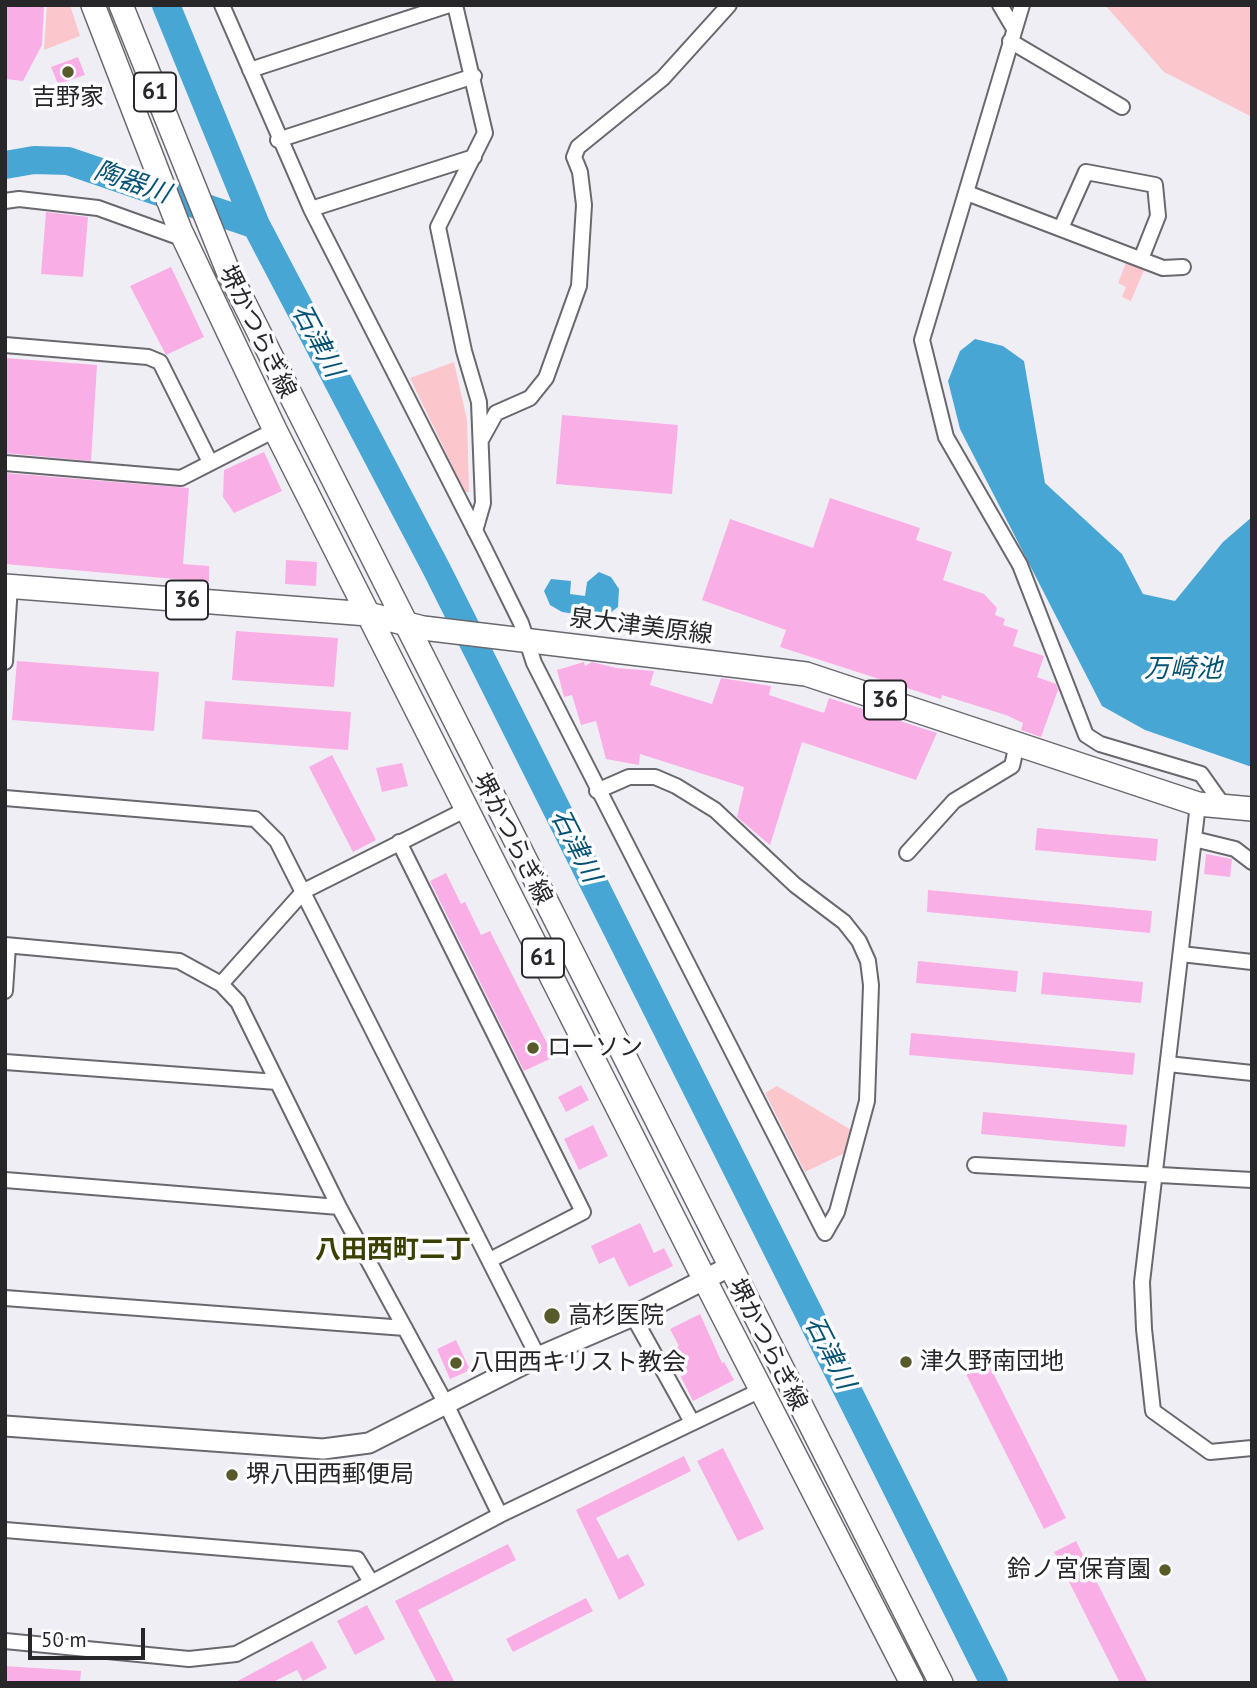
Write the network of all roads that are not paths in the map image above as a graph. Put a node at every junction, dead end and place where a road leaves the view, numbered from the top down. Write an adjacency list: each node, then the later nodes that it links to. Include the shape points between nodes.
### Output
1 (93, 5): 19 (main road, 堺かつらぎ線 / 61)
2 (121, 5): 30 (main road, 堺かつらぎ線 / 61, via 228,271)
3 (222, 5): 10 (street)
4 (449, 5): 10 (street)
5 (455, 5): 11 (street)
6 (729, 5): 24 (street, via 663,78 578,147 574,157 584,205 579,286 546,378 530,398 496,412)
7 (1000, 5): 9 (street)
8 (1022, 5): 9 (street)
9 (1012, 34): 12 (street); 15 (street)
10 (250, 70): 13 (street)
11 (474, 76): 13 (street); 14 (street, via 485,133)
12 (1122, 107)
13 (278, 140): 17 (street)
14 (474, 157): 17 (street); 24 (street, via 438,227 479,402)
15 (967, 193): 18 (street); 37 (street, via 922,340 946,438 1020,565 1086,735 1100,744 1200,774)
16 (5, 201): 19 (street, via 98,208)
17 (311, 209): 27 (street)
18 (1061, 228): 20 (street); 20 (street, via 1086,172 1155,185 1158,216)
19 (182, 235): 23 (main road, 堺かつらぎ線 / 61)
20 (1141, 259): 21 (street, via 1163,268)
21 (1183, 267)
22 (5, 345): 25 (street, via 148,357 160,362)
23 (275, 430): 25 (street); 29 (main road, 堺かつらぎ線 / 61)
24 (480, 442): 27 (street, via 483,503)
25 (210, 462): 26 (street, via 181,478)
26 (5, 463)
27 (475, 531): 31 (street)
28 (8, 586): 29 (main road, 泉大津美原線 / 36); 32 (street)
29 (368, 614): 30 (main road, 泉大津美原線 / 36); 38 (main road, 堺かつらぎ線 / 61)
30 (415, 626): 31 (main road, 泉大津美原線 / 36); 60 (main road, 堺かつらぎ線 / 61)
31 (518, 638): 33 (main road, 泉大津美原線 / 36, via 806,674); 34 (street)
32 (5, 662)
33 (1017, 744): 36 (main road, 泉大津美原線 / 36); 42 (street, via 1012,766 954,801)
34 (597, 791): 34 (street, via 686,963 825,1233 837,1212 867,1101 872,985 859,941 844,922 795,885 715,810 676,786 655,777 629,777)
35 (5, 798): 44 (street, via 255,820 276,841)
36 (1198, 804): 37 (main road, 泉大津美原線 / 36); 40 (street)
37 (1223, 805): 39 (main road, 泉大津美原線 / 36)
38 (467, 808): 41 (street); 61 (main road, 堺かつらぎ線 / 61)
39 (1252, 809)
40 (1194, 839): 43 (street, via 1235,849); 46 (street)
41 (399, 842): 44 (street); 59 (street, via 583,1212)
42 (907, 853)
43 (1252, 862)
44 (304, 891): 48 (street); 59 (street)
45 (7, 946): 48 (street, via 178,961); 49 (street)
46 (1181, 954): 47 (street); 51 (street)
47 (1252, 962)
48 (221, 984): 53 (street, via 238,1002)
49 (5, 991)
50 (5, 1062): 53 (street)
51 (1168, 1065): 52 (street); 55 (street)
52 (1252, 1073)
53 (277, 1082): 58 (street)
54 (975, 1165): 55 (street)
55 (1156, 1176): 57 (street); 70 (street, via 1142,1282 1153,1411 1210,1452)
56 (5, 1180): 58 (street)
57 (1252, 1180)
58 (339, 1208): 64 (street)
59 (490, 1260): 65 (street)
60 (729, 1267): 61 (street); 76 (main road, 堺かつらぎ線 / 61)
61 (705, 1279): 63 (street); 66 (main road, 堺かつらぎ線 / 61)
62 (5, 1298): 64 (street)
63 (633, 1316): 65 (street); 68 (street)
64 (405, 1328): 67 (street)
65 (538, 1357): 67 (street)
66 (761, 1390): 68 (street); 75 (main road, 堺かつらぎ線 / 61)
67 (446, 1404): 69 (street, via 369,1443 323,1449); 71 (street)
68 (692, 1422): 71 (street)
69 (5, 1426)
70 (1252, 1448)
71 (500, 1516): 73 (street)
72 (5, 1530): 73 (street, via 357,1559)
73 (371, 1582): 74 (street, via 236,1654 188,1658)
74 (5, 1641)
75 (912, 1683)
76 (941, 1683)

